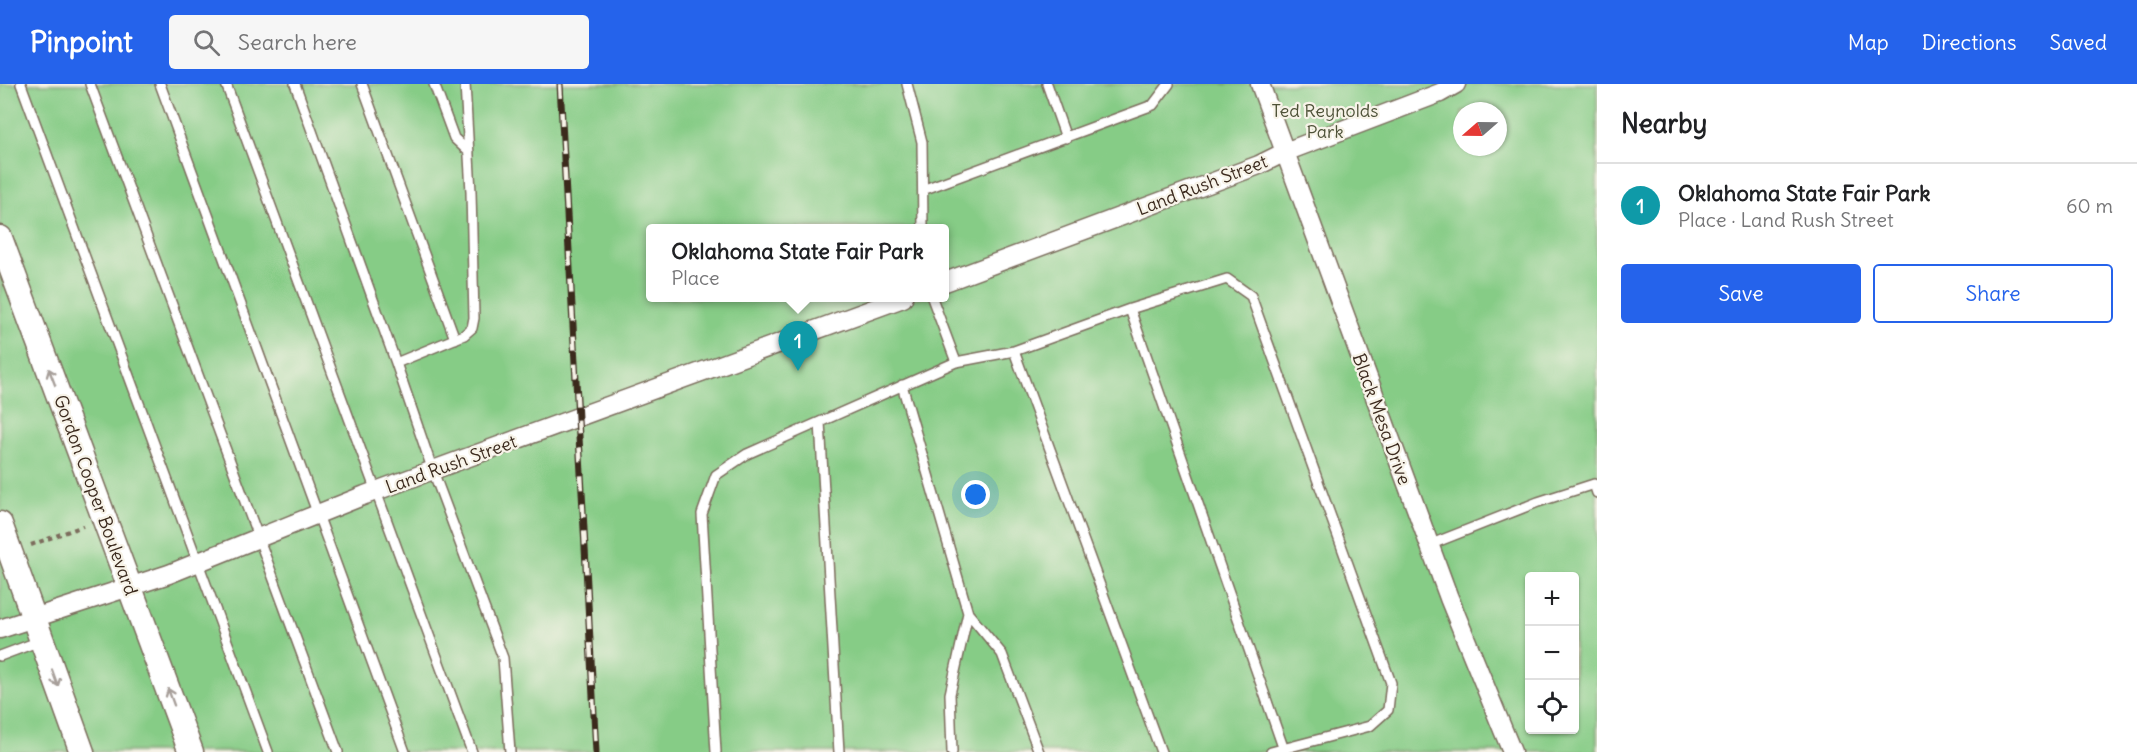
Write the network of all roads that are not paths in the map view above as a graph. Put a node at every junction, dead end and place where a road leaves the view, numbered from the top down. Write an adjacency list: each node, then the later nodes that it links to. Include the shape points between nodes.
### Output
1 (21, 84): 37 (lane)
2 (90, 84): 35 (lane)
3 (160, 84): 33 (lane)
4 (226, 84): 31 (lane)
5 (295, 84): 27 (lane)
6 (362, 84): 24 (lane)
7 (434, 84): 15 (lane, via 454,138)
8 (465, 84): 15 (lane)
9 (907, 84): 17 (lane, via 922,142)
10 (1047, 84): 14 (lane)
11 (1169, 84): 14 (lane, via 1153,105)
12 (1260, 84): 16 (street, Black Mesa Drive)
13 (1456, 84): 16 (street, Land Rush Street)
14 (1066, 138): 17 (lane)
15 (469, 152): 24 (lane, via 474,318 471,328)
16 (1285, 152): 20 (street, Land Rush Street); 36 (street, Black Mesa Drive)
17 (925, 189): 18 (lane)
18 (923, 224)
19 (0, 238): 38 (street, Gordon Cooper Boulevard, one-way to 19)
20 (949, 281)
21 (889, 302): 30 (street, Land Rush Street)
22 (934, 302): 26 (lane)
23 (1130, 309): 25 (lane); 43 (lane); 43 (lane, via 1227,279 1251,296 1391,682 1388,710 1370,726)
24 (456, 339): 27 (lane)
25 (1014, 351): 26 (lane); 55 (lane)
26 (956, 362): 28 (lane)
27 (396, 363): 30 (lane)
28 (902, 386): 29 (lane); 39 (lane)
29 (820, 422): 51 (lane, via 747,454 716,475 702,514); 52 (lane)
30 (433, 471): 31 (street, Land Rush Street); 50 (lane, via 503,658)
31 (377, 491): 33 (street, Land Rush Street); 49 (lane)
32 (1597, 493): 36 (lane, via 1594,484)
33 (319, 514): 35 (street, Land Rush Street); 48 (lane)
34 (0, 524): 41 (street)
35 (258, 537): 37 (street, Land Rush Street); 47 (lane)
36 (1429, 544): 57 (street, Black Mesa Drive)
37 (197, 562): 38 (street, Land Rush Street); 46 (lane)
38 (130, 587): 41 (street, Land Rush Street); 45 (street, Gordon Cooper Boulevard, one-way to 38)
39 (968, 613): 53 (lane, via 950,694); 54 (lane, via 1002,654)
40 (0, 629): 41 (street, Land Rush Street)
41 (38, 629): 42 (lane); 44 (street, one-way to 44)
42 (0, 656)
43 (1284, 750): 56 (lane)
44 (82, 752)
45 (191, 752)
46 (268, 752)
47 (338, 752)
48 (405, 752)
49 (472, 752)
50 (510, 752)
51 (716, 752)
52 (839, 752)
53 (952, 752)
54 (1039, 752)
55 (1161, 752)
56 (1271, 752)
57 (1512, 752)

